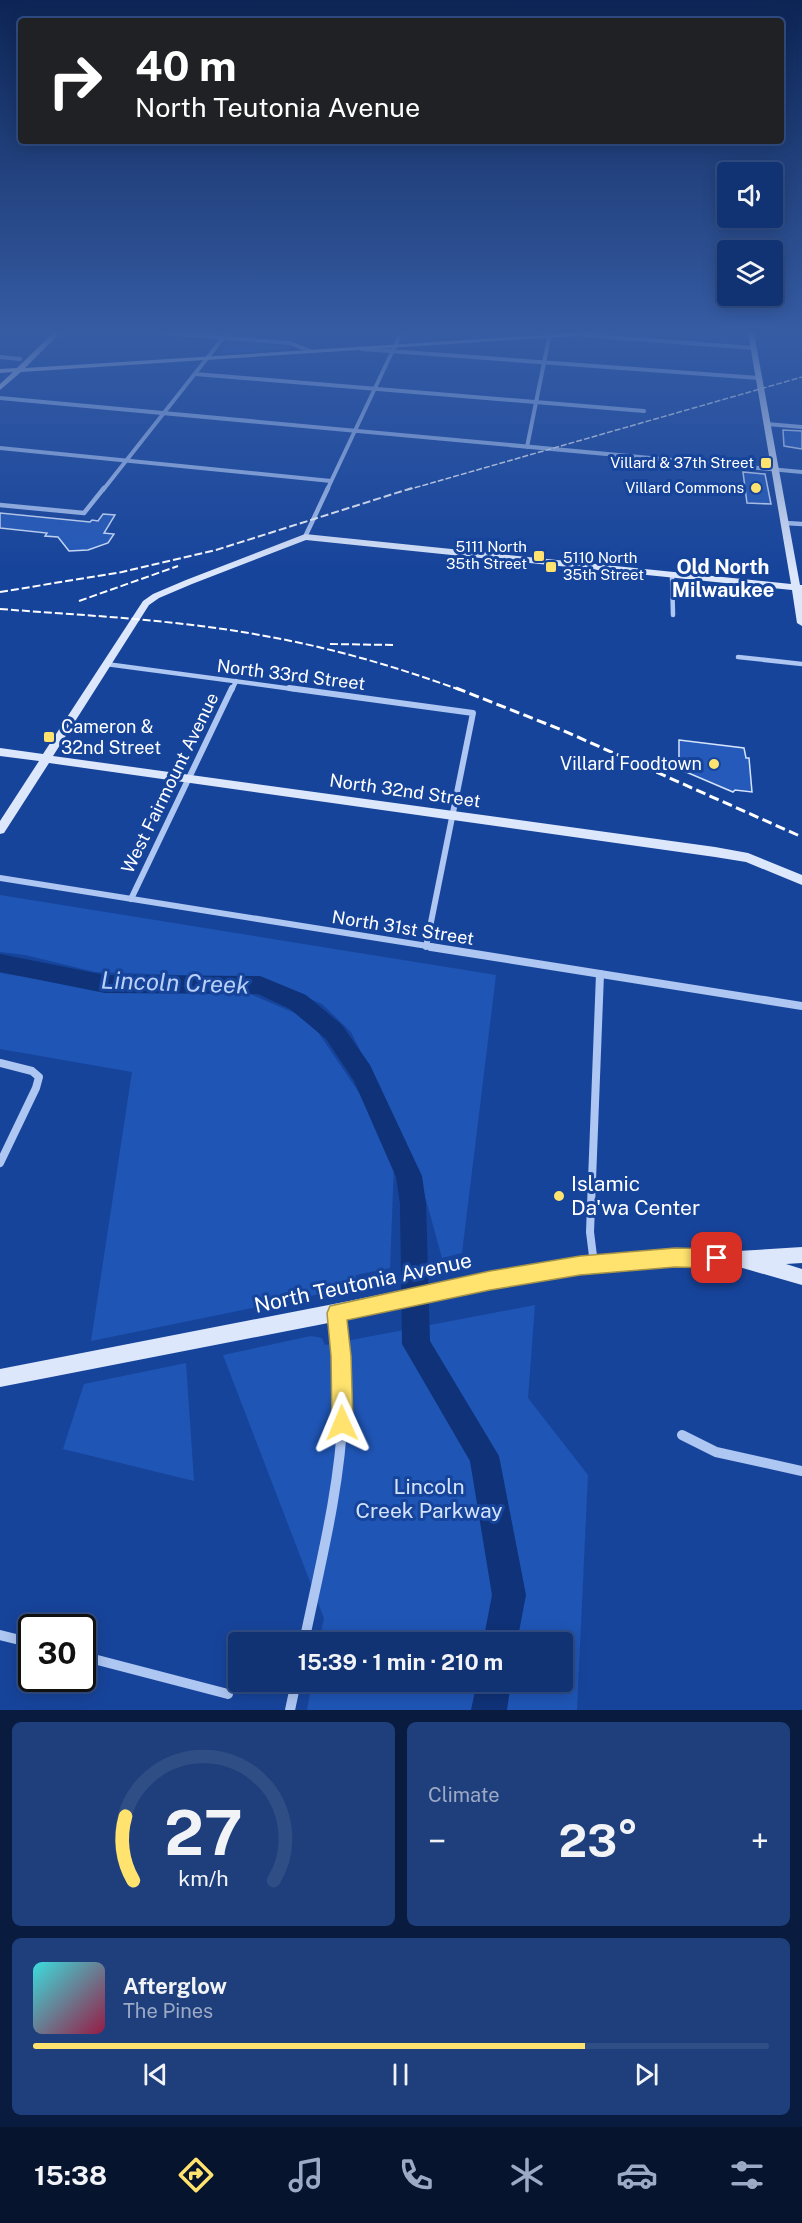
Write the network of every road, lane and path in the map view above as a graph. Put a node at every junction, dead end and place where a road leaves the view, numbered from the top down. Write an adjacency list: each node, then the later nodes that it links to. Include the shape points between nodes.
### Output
1 (143, 413): 5 (street)
2 (364, 413): 8 (street)
3 (535, 413): 9 (street)
4 (765, 413): 6 (street)
5 (164, 415): 8 (street); 11 (street)
6 (767, 424): 7 (street); 12 (street)
7 (802, 428)
8 (355, 431): 9 (street); 14 (street)
9 (527, 447): 12 (street)
10 (0, 448): 11 (street)
11 (127, 461): 14 (street); 15 (street, via 84,513)
12 (775, 470): 13 (street); 16 (street)
13 (802, 472)
14 (330, 481): 18 (street)
15 (0, 505)
16 (785, 523): 17 (street); 20 (street)
17 (802, 524)
18 (305, 537): 19 (street); 24 (street, via 156,596 142,608)
19 (672, 575): 20 (street); 21 (street)
20 (799, 588): 22 (street)
21 (673, 615)
22 (802, 623)
23 (738, 657): 25 (street)
24 (106, 664): 26 (street, North 33rd Street); 28 (street)
25 (802, 664)
26 (236, 681): 29 (street, West Fairmount Avenue); 30 (street, North 33rd Street, via 473,713)
27 (0, 752): 28 (street, North 32nd Street)
28 (46, 758): 29 (street, North 32nd Street); 31 (street)
29 (190, 778): 30 (street, North 32nd Street); 34 (street, West Fairmount Avenue)
30 (454, 816): 33 (street, North 32nd Street, via 748,858); 35 (street)
31 (0, 830)
32 (0, 878): 34 (street, North 31st Street)
33 (802, 880)
34 (131, 899): 35 (street, North 31st Street)
35 (426, 947): 36 (street, North 31st Street)
36 (600, 974): 37 (street, North 31st Street); 42 (street, via 590,1232)
37 (802, 1006)
38 (0, 1063): 39 (street, via 32,1071 39,1077)
39 (0, 1163)
40 (802, 1255): 41 (street, North Teutonia Avenue)
41 (738, 1259): 42 (street, North Teutonia Avenue, via 675,1257); 43 (street, North Teutonia Avenue)
42 (594, 1264): 44 (street, North Teutonia Avenue, via 490,1280)
43 (802, 1277)
44 (343, 1312): 45 (street, North Teutonia Avenue); 48 (street, via 342,1423 336,1484)
45 (0, 1378)
46 (682, 1436): 47 (street, via 716,1452)
47 (802, 1471)
48 (306, 1632)
49 (0, 1635): 50 (street)
50 (18, 1640)
51 (96, 1660): 53 (street)
52 (294, 1692): 54 (street)
53 (228, 1694)
54 (290, 1710)

